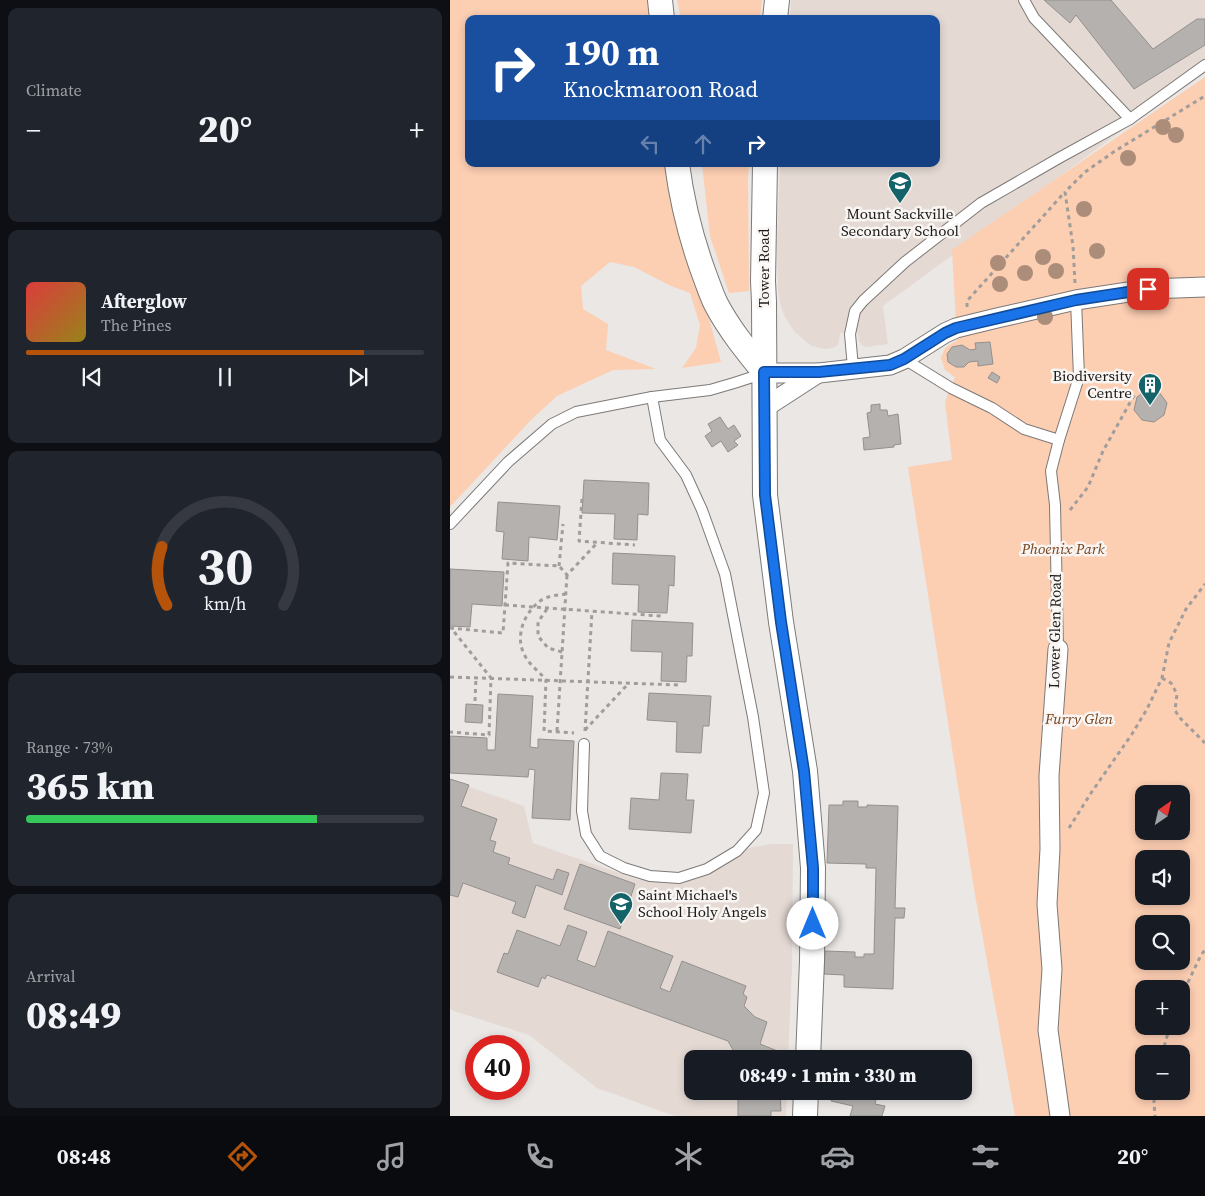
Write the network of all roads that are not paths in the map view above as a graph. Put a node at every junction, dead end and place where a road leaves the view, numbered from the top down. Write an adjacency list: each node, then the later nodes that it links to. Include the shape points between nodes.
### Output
1 (660, 0): 4 (street)
2 (777, 0): 5 (street)
3 (1024, 0): 7 (lane, via 1034,18)
4 (662, 15)
5 (775, 15)
6 (1205, 65): 7 (lane)
7 (1130, 119): 13 (lane, via 981,203 905,262 855,311 850,334)
8 (678, 167): 14 (street, via 701,267 716,303 740,342)
9 (765, 167): 14 (street, Tower Road)
10 (1205, 287): 11 (street, via 1148,289)
11 (1076, 300): 12 (street, via 966,325 945,333); 18 (lane, Lower Glen Road, via 1080,377)
12 (904, 359): 13 (street, via 890,365); 18 (lane, via 1024,429)
13 (854, 368): 15 (street)
14 (764, 372): 15 (street); 16 (lane, via 710,390); 17 (street, Tower Road)
15 (819, 372): 17 (street)
16 (652, 397): 19 (lane, via 576,412 552,424 508,462); 21 (lane, via 660,440 686,474 725,574 764,793 756,830 737,851 707,869 679,878 650,876 600,856 586,834 582,811)
17 (764, 408): 22 (street, Tower Road, via 765,495 804,771 813,868)
18 (1059, 440): 20 (lane, Lower Glen Road, via 1051,470)
19 (450, 524)
20 (1058, 648): 25 (street, Lower Glen Road, via 1049,776 1047,904 1052,969 1048,1030)
21 (585, 736)
22 (808, 1050)
23 (806, 1100): 24 (street)
24 (805, 1116)
25 (1060, 1116)

